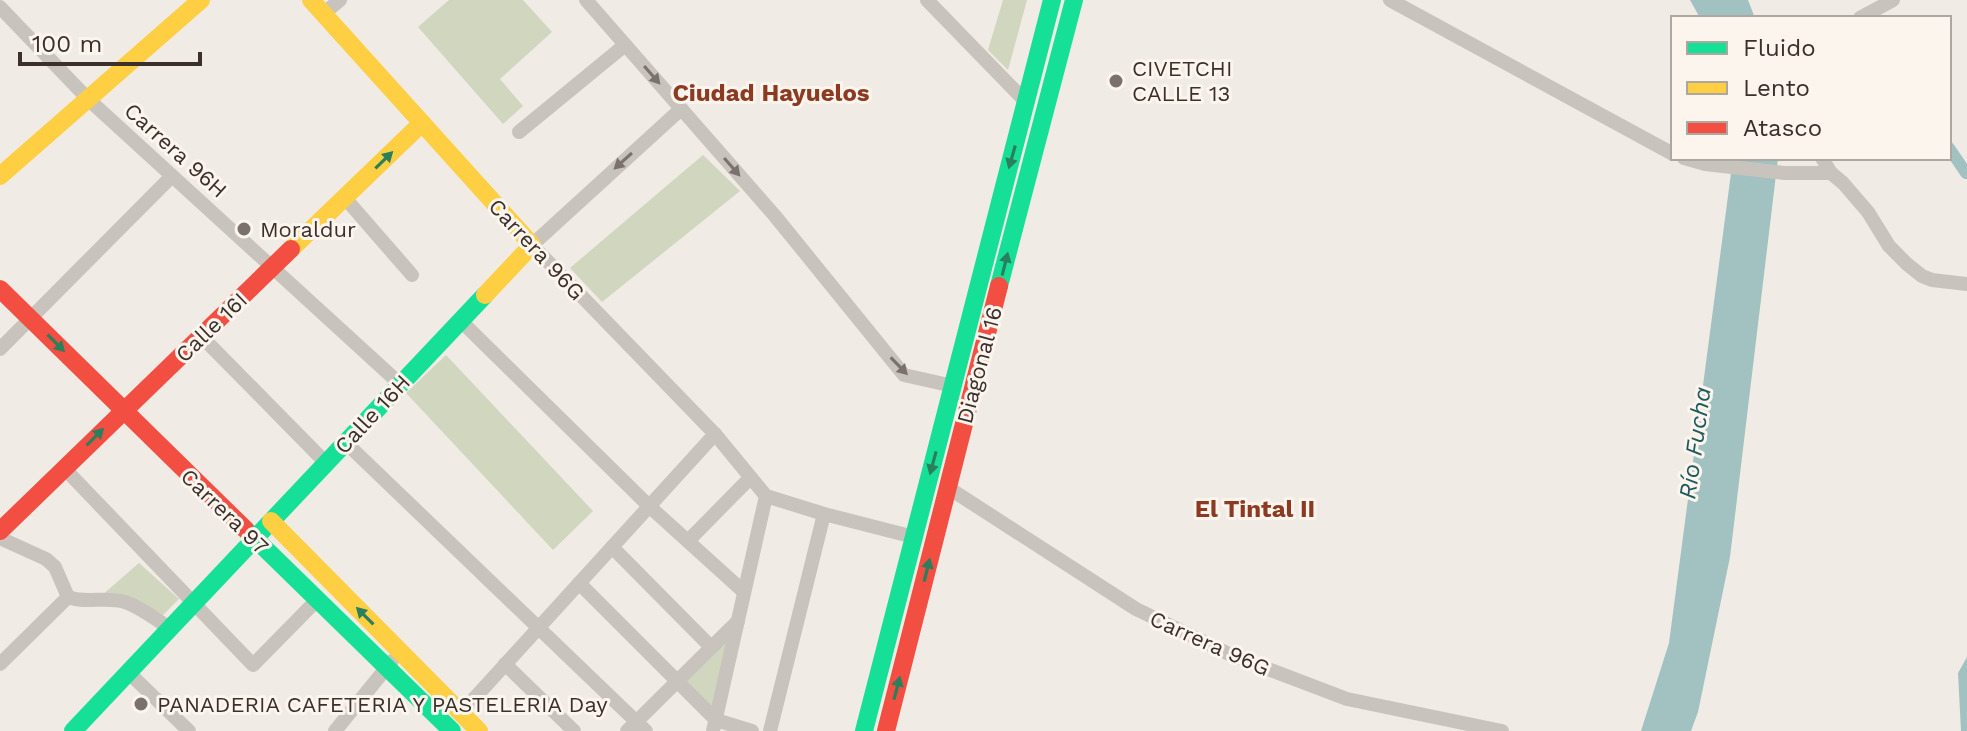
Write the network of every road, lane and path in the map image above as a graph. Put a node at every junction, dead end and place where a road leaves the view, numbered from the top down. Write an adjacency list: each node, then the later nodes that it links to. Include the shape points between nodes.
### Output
1 (201, 0): 13 (street)
2 (340, 0): 10 (street)
3 (586, 0): 12 (street)
4 (927, 0): 14 (street)
5 (1052, 0): 14 (street, Diagonal 16)
6 (1074, 0): 42 (street, Diagonal 16, one-way to 6)
7 (1390, 0): 18 (street)
8 (1893, 0): 11 (street)
9 (0, 7): 13 (street, Carrera 96H)
10 (317, 7): 16 (street, Carrera 96G)
11 (1864, 16)
12 (625, 45): 15 (street, one-way to 15); 17 (street)
13 (88, 99): 22 (street); 23 (street, Carrera 96H)
14 (1027, 103): 35 (street, Diagonal 16, one-way to 35)
15 (681, 109): 25 (street, Calle 16H, one-way to 25); 35 (street, one-way to 35, via 904,375)
16 (422, 123): 24 (street, Calle 16I, one-way to 16); 25 (street, Carrera 96G)
17 (519, 132)
18 (1671, 153)
19 (1691, 160): 21 (street, via 1784,173)
20 (1823, 160): 21 (street)
21 (1831, 173): 28 (street, via 1907,264 1932,280)
22 (0, 176)
23 (172, 176): 26 (street, Carrera 96H); 30 (street)
24 (345, 198): 26 (street, Calle 16I); 27 (street)
25 (532, 245): 31 (street, Calle 16H); 37 (street, Carrera 96G)
26 (273, 267): 32 (street, Calle 16I); 34 (street, Carrera 96H)
27 (412, 275)
28 (1967, 284)
29 (0, 289): 30 (street, Carrera 97)
30 (30, 319): 33 (street); 36 (street, Carrera 97, one-way to 36)
31 (460, 320): 34 (street, Calle 16H); 44 (street)
32 (202, 337): 36 (street, Calle 16I); 39 (street)
33 (0, 349)
34 (400, 384): 38 (street, Calle 16H)
35 (953, 386): 48 (street, Diagonal 16, one-way to 48)
36 (123, 410): 40 (street, Calle 16I, one-way to 36); 50 (street, Carrera 97)
37 (715, 434): 41 (street, Carrera 96G); 44 (street)
38 (345, 442): 39 (street, Calle 16H); 59 (street)
39 (326, 463): 46 (street, Calle 16H)
40 (64, 468): 47 (street, Calle 16I); 57 (street)
41 (750, 478): 43 (street, Carrera 96G); 51 (street)
42 (947, 487): 80 (street, Diagonal 16, one-way to 42); 81 (street, Carrera 96G, via 1136,609 1231,655 1347,699)
43 (766, 496): 45 (street); 54 (street)
44 (649, 506): 51 (street); 52 (street)
45 (824, 514): 48 (street); 78 (street)
46 (271, 521): 50 (street, Calle 16H); 62 (street, Carrera 97, one-way to 46)
47 (0, 531)
48 (914, 537): 79 (street, Diagonal 16)
49 (0, 538): 55 (street, via 46,559)
50 (254, 539): 56 (street, Carrera 97); 57 (street, Calle 16H)
51 (688, 541): 54 (street)
52 (612, 547): 53 (street); 61 (street)
53 (579, 583): 59 (street); 67 (street)
54 (744, 592): 58 (street)
55 (68, 597): 60 (street, via 127,603); 63 (street)
56 (317, 600): 57 (street, via 253,665); 65 (street, Carrera 97)
57 (193, 603): 60 (street, Calle 16H)
58 (738, 620): 61 (street); 69 (street)
59 (539, 627): 64 (street); 70 (street)
60 (170, 628): 66 (street, Calle 16H)
61 (711, 647): 67 (street)
62 (400, 651): 65 (street); 68 (street, Carrera 97)
63 (0, 664)
64 (505, 664): 68 (street); 76 (street)
65 (387, 668): 73 (street); 74 (street, Carrera 97)
66 (128, 672): 71 (street, Calle 16H); 72 (street)
67 (677, 681): 69 (street); 70 (street)
68 (461, 713): 75 (street, Carrera 97)
69 (714, 725): 77 (street)
70 (636, 728)
71 (73, 731)
72 (189, 731)
73 (335, 731)
74 (452, 731)
75 (479, 731)
76 (574, 731)
77 (752, 731)
78 (770, 731)
79 (864, 731)
80 (886, 731)
81 (1502, 731)

